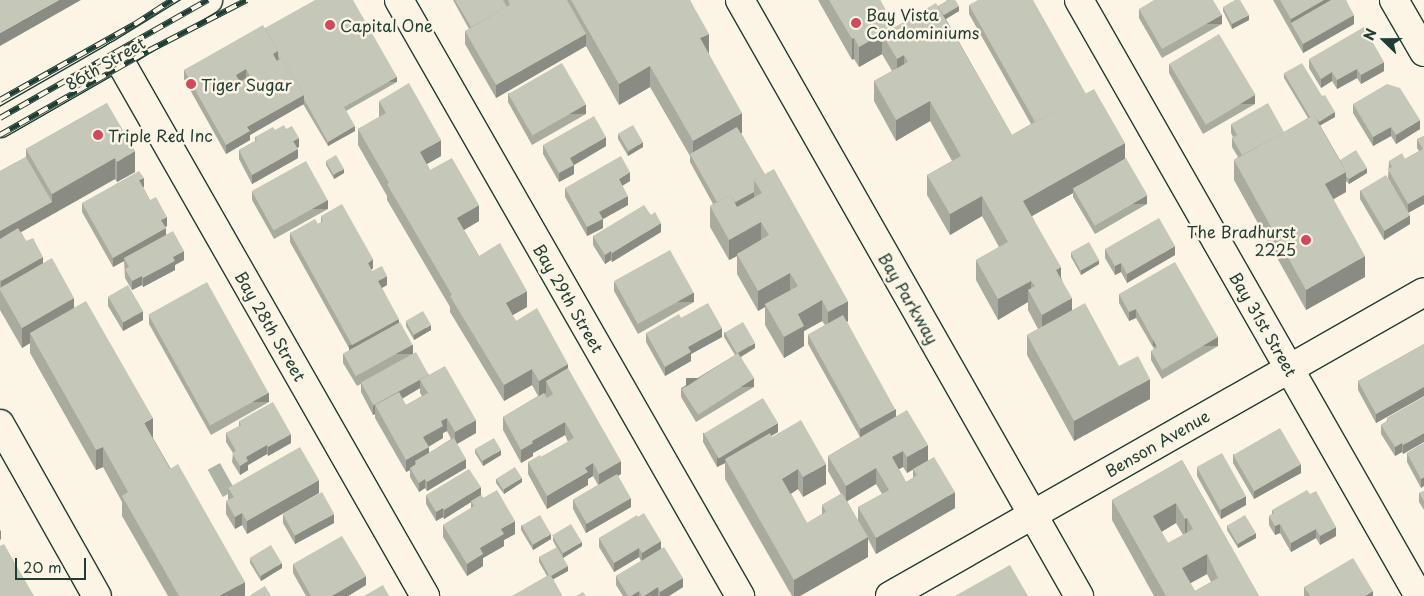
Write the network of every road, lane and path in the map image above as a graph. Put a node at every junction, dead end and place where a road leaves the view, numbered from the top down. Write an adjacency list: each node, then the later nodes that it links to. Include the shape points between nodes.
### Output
1 (208, 0): 7 (street, 86th Street)
2 (399, 0): 15 (street, Bay 29th Street)
3 (740, 0): 12 (street, Bay Parkway)
4 (1079, 0): 10 (street, Bay 31st Street)
5 (1394, 0): 6 (street)
6 (1424, 52)
7 (118, 56): 8 (street, 86th Street); 14 (street, Bay 28th Street)
8 (0, 122)
9 (1424, 292): 10 (street, Benson Avenue)
10 (1288, 367): 12 (street, Benson Avenue); 18 (street, Bay 31st Street)
11 (0, 424): 13 (street)
12 (1032, 514): 16 (street, Benson Avenue); 17 (street, Bay Parkway)
13 (98, 596)
14 (425, 596)
15 (740, 596)
16 (890, 596)
17 (1079, 596)
18 (1419, 596)

